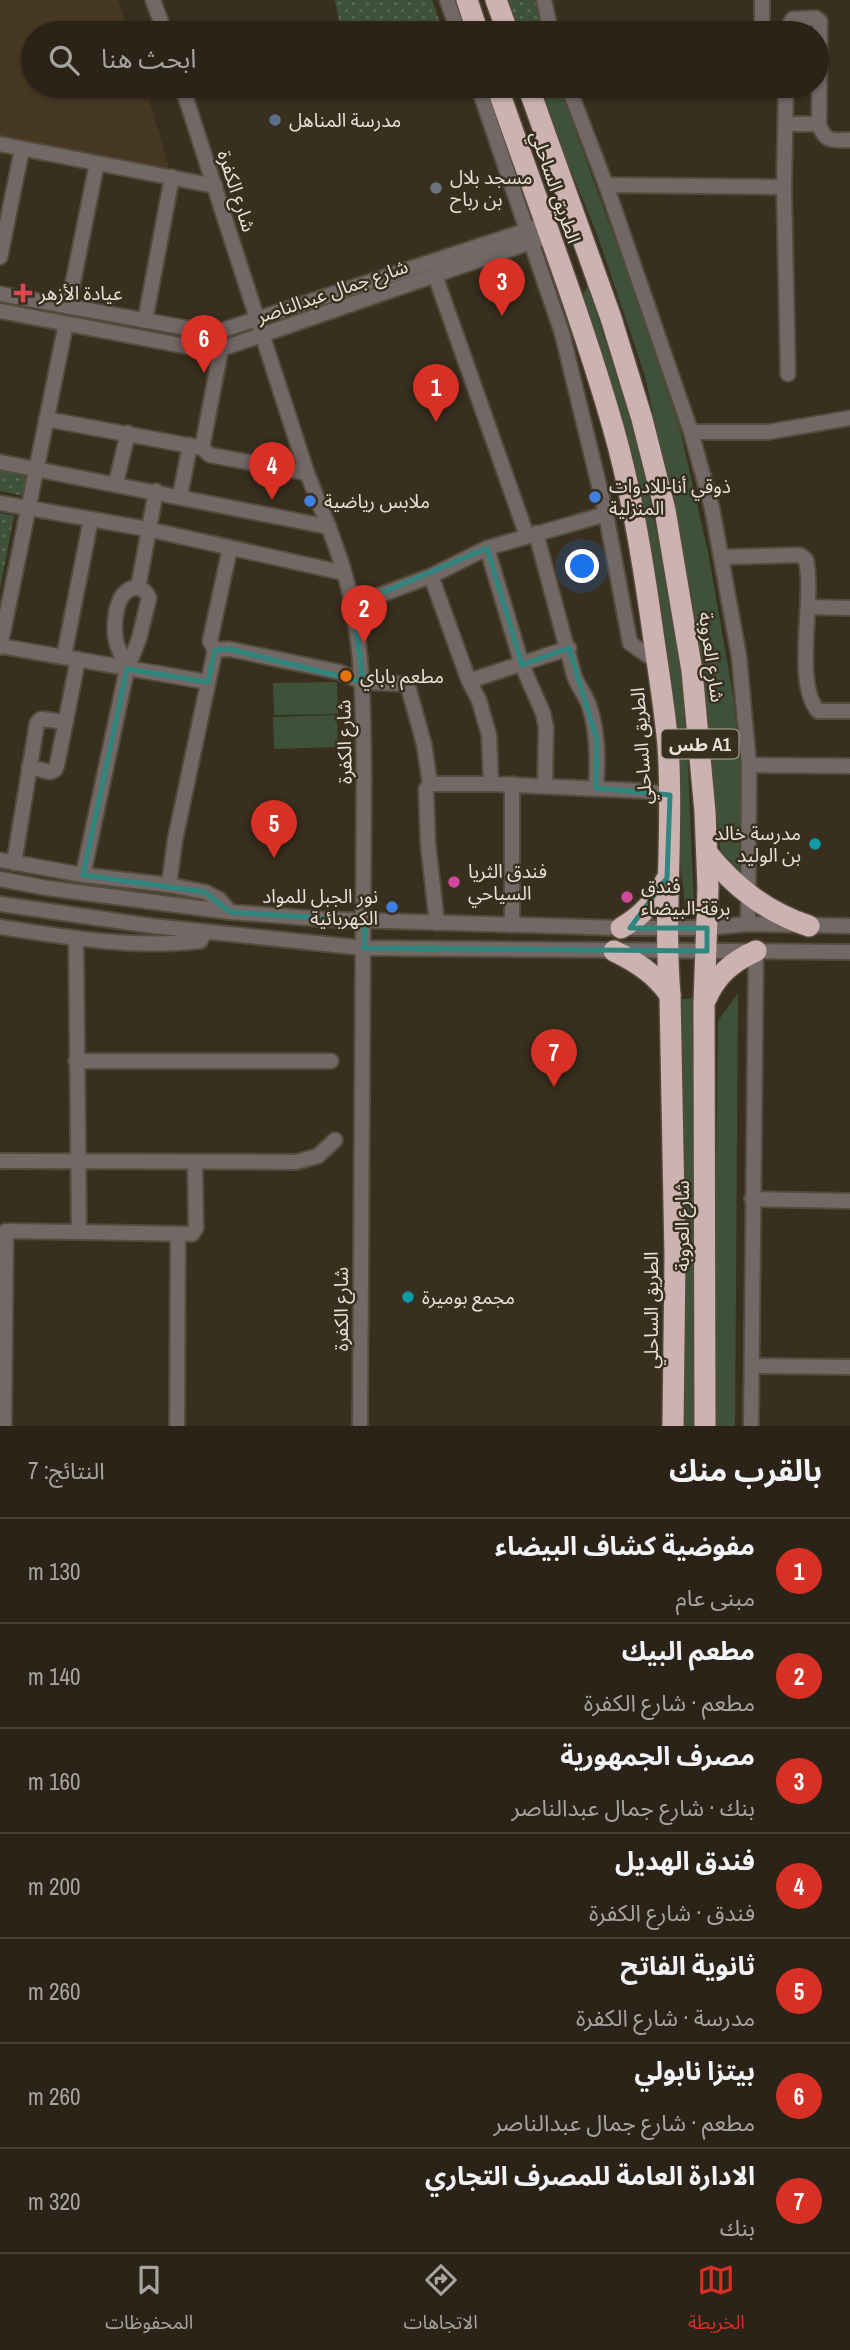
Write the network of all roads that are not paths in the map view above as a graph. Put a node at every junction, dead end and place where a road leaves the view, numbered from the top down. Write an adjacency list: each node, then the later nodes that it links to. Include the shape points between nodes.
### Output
1 (153, 0): 7 (street)
2 (447, 0): 8 (street)
3 (467, 0): 9 (highway)
4 (496, 0): 10 (highway)
5 (544, 0): 11 (street)
6 (762, 0): 12 (street)
7 (160, 21)
8 (455, 21)
9 (474, 21)
10 (504, 21)
11 (548, 21)
12 (762, 21)
13 (792, 21): 14 (street)
14 (820, 21)
15 (186, 98): 29 (street, شارع الكفرة)
16 (483, 98): 33 (street)
17 (500, 98): 33 (highway, الطريق الساحلي / طس A1)
18 (532, 98): 32 (highway, شارع العروبة / طس A1)
19 (573, 98): 30 (street)
20 (786, 98): 22 (street)
21 (819, 98): 23 (street)
22 (785, 124): 23 (street); 31 (street)
23 (819, 124): 24 (street, via 822,135 830,140)
24 (850, 140)
25 (0, 144): 26 (street)
26 (22, 149): 27 (street); 34 (street)
27 (97, 163): 28 (street); 39 (street)
28 (172, 177): 29 (street); 42 (street)
29 (215, 186): 41 (street, شارع الكفرة)
30 (606, 186): 31 (street); 49 (street)
31 (784, 187): 46 (street)
32 (577, 219): 33 (highway); 35 (highway, شارع العروبة / طس A1)
33 (538, 233): 36 (street, شارع جمال عبدالناصر); 37 (highway, الطريق الساحلي / طس A1); 41 (street); 60 (street)
34 (0, 257)
35 (594, 268): 37 (highway); 97 (highway, شارع العروبة / طس A1, via 642,419 665,510 692,671)
36 (435, 275): 44 (street, شارع جمال عبدالناصر); 64 (street)
37 (565, 278): 80 (highway, الطريق الساحلي / طس A1, via 613,428 632,505)
38 (0, 294): 39 (street)
39 (68, 307): 42 (street)
40 (0, 311): 43 (street, شارع جمال عبدالناصر)
41 (257, 317): 42 (street, via 217,332); 44 (street, شارع الكفرة)
42 (145, 321)
43 (66, 324): 45 (street, شارع جمال عبدالناصر); 48 (street)
44 (263, 336): 45 (street, شارع جمال عبدالناصر); 54 (street, شارع الكفرة)
45 (221, 349): 51 (street)
46 (788, 374)
47 (850, 418): 49 (street, via 768,432)
48 (46, 419): 50 (street); 53 (street)
49 (691, 432): 67 (street)
50 (128, 433): 51 (street); 55 (street)
51 (196, 446): 54 (street, via 210,455); 57 (street)
52 (0, 462): 53 (street)
53 (36, 469): 55 (street); 59 (street)
54 (307, 473): 62 (street, شارع الكفرة)
55 (116, 484): 56 (street)
56 (156, 491): 57 (street); 63 (street)
57 (180, 496): 62 (street)
58 (0, 503): 59 (street)
59 (29, 510): 61 (street); 75 (street)
60 (606, 513): 64 (street); 80 (street, via 630,643)
61 (91, 519): 63 (street); 79 (street)
62 (329, 527): 68 (street, شارع الكفرة)
63 (147, 529): 65 (street); 70 (street)
64 (531, 534): 66 (street); 77 (street)
65 (230, 548): 68 (street); 78 (street, via 211,641)
66 (487, 548): 69 (street); 81 (street)
67 (721, 557): 72 (street, via 800,555 807,566); 88 (street, via 739,656)
68 (344, 573): 71 (street, شارع الكفرة)
69 (431, 576): 71 (street); 84 (street)
70 (138, 588): 82 (street, via 149,598); 82 (street, via 121,597 114,626)
71 (353, 605): 85 (street, شارع الكفرة)
72 (808, 607): 73 (street); 86 (street, via 806,673 812,705 818,711)
73 (850, 608): 74 (street)
74 (850, 617)
75 (2, 624): 76 (street)
76 (0, 646): 79 (street)
77 (569, 648): 81 (street); 95 (street, via 597,740)
78 (215, 650): 83 (street); 85 (street, via 340,672)
79 (71, 658): 82 (street); 87 (street)
80 (657, 662): 96 (highway, الطريق الساحلي / طس A1)
81 (522, 665): 84 (street); 94 (street, via 546,727)
82 (127, 669): 83 (street); 99 (street)
83 (208, 681): 102 (street)
84 (469, 681): 92 (street, via 489,735)
85 (363, 682): 91 (street, via 396,682 409,690); 106 (street, شارع الكفرة)
86 (850, 711)
87 (66, 722): 90 (street, via 47,718 37,723); 90 (street, via 55,770)
88 (749, 765): 89 (street); 103 (street)
89 (850, 766)
90 (29, 767): 98 (street)
91 (430, 784): 92 (street); 107 (street, via 426,789 428,844)
92 (491, 784): 93 (street)
93 (512, 784): 94 (street); 109 (street)
94 (545, 785): 95 (street)
95 (596, 788): 96 (street)
96 (670, 795): 100 (highway, الطريق الساحلي / طس A1)
97 (707, 853): 103 (highway); 115 (highway, شارع العروبة / طس A1)
98 (7, 861): 99 (street)
99 (83, 875): 102 (street)
100 (667, 878): 113 (highway, via 653,902); 114 (highway, الطريق الساحلي / طس A1)
101 (0, 879): 105 (street)
102 (169, 885): 105 (street, via 205,892)
103 (748, 894): 108 (street); 110 (highway, via 772,911)
104 (0, 904): 116 (street)
105 (230, 912): 106 (street)
106 (365, 921): 107 (street); 118 (street, شارع الكفرة)
107 (437, 923): 109 (street)
108 (748, 923): 110 (street); 115 (street)
109 (512, 925): 113 (street)
110 (809, 926): 111 (street)
111 (850, 926)
112 (0, 927): 117 (street)
113 (621, 928): 114 (street)
114 (667, 928): 115 (street); 122 (highway, الطريق الساحلي / طس A1)
115 (707, 928): 120 (highway, شارع العروبة / طس A1)
116 (205, 933): 117 (street, via 200,941 184,943); 118 (street)
117 (76, 939): 126 (street)
118 (364, 948): 119 (street); 141 (street, شارع الكفرة)
119 (614, 951): 122 (street); 124 (highway, via 641,965)
120 (707, 951): 121 (street); 122 (street); 125 (highway, شارع العروبة / طس A1)
121 (756, 951): 123 (street); 125 (highway, via 718,977); 132 (street)
122 (666, 952): 124 (highway, الطريق الساحلي / طس A1)
123 (850, 952)
124 (670, 995): 142 (highway, الطريق الساحلي / طس A1)
125 (704, 1004): 143 (highway, شارع العروبة / طس A1)
126 (76, 1061): 127 (street); 130 (street)
127 (331, 1061)
128 (335, 1140): 131 (street, via 307,1161)
129 (0, 1161): 130 (street)
130 (77, 1161): 131 (street); 135 (street)
131 (195, 1162): 136 (street, via 196,1228 191,1234)
132 (752, 1199): 133 (street); 137 (street)
133 (850, 1201)
134 (3, 1231): 135 (street); 139 (street)
135 (79, 1232): 136 (street)
136 (178, 1234): 140 (street)
137 (752, 1366): 138 (street); 144 (street)
138 (850, 1367)
139 (4, 1426)
140 (177, 1426)
141 (360, 1426)
142 (673, 1426)
143 (705, 1426)
144 (751, 1426)

